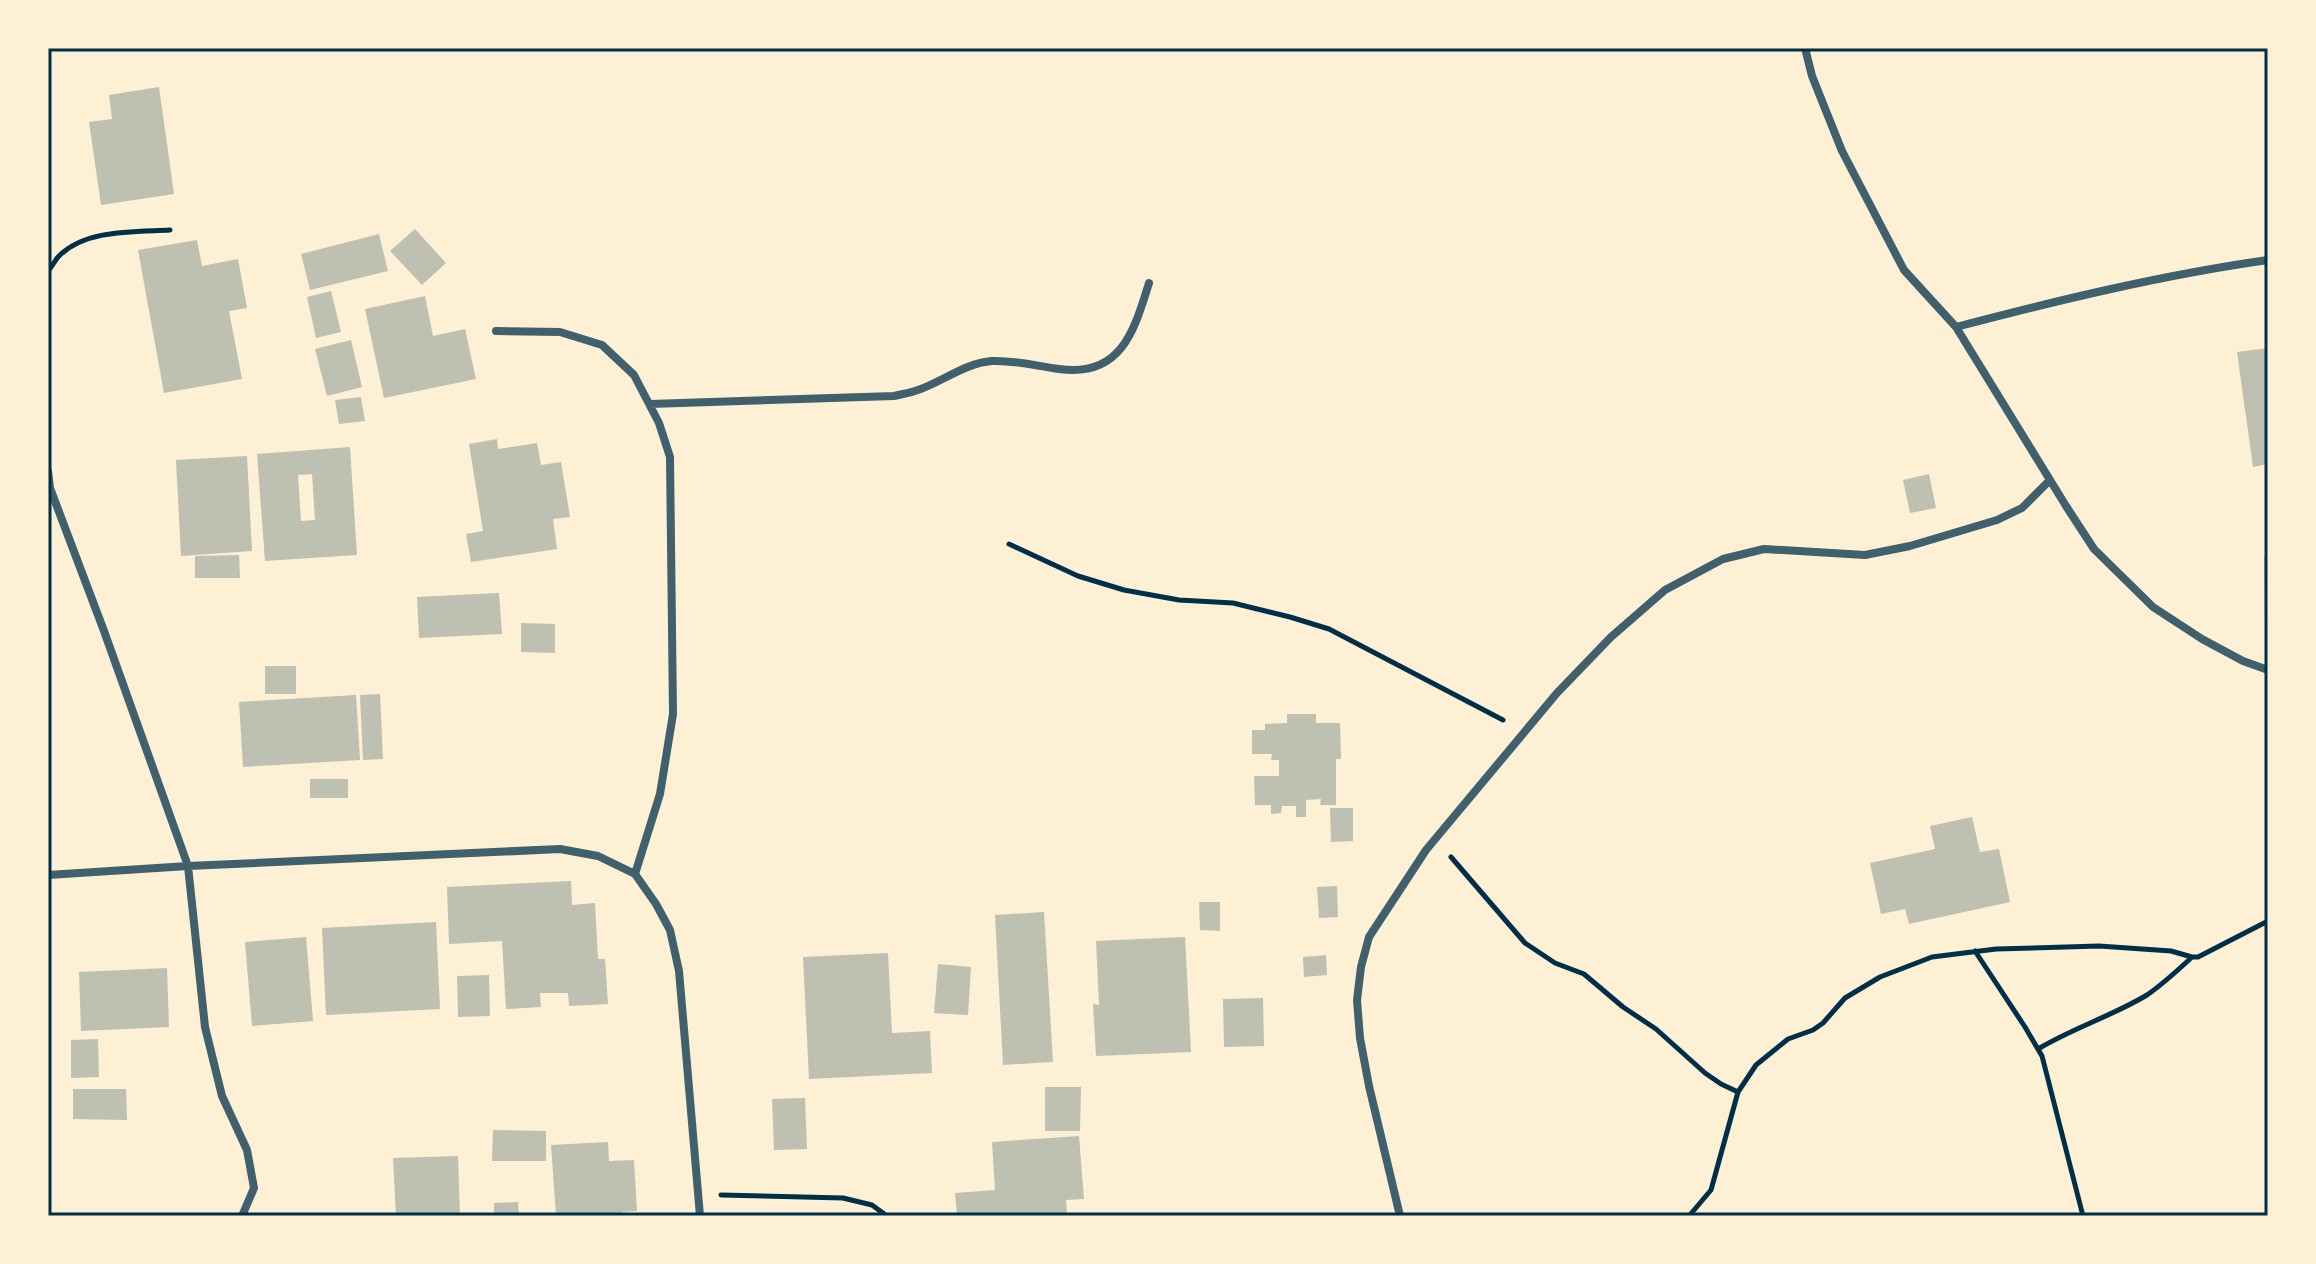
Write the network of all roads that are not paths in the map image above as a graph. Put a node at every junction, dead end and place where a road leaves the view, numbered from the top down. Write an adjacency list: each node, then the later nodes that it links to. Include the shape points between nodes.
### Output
1 (1805, 48): 4 (street, via 1842,151 1904,270)
2 (2268, 260): 4 (street, via 2172,276)
3 (1149, 283): 6 (street, via 1136,327 1123,348 1084,371 991,361 894,396)
4 (1956, 327): 8 (street)
5 (496, 331): 6 (street, via 560,332 602,345 634,375)
6 (650, 404): 11 (street, via 670,457 673,714 660,794)
7 (48, 471): 10 (street)
8 (2050, 480): 9 (street, via 2094,549 2153,607 2202,639); 15 (street, via 2022,508 1997,520 1910,546 1865,555 1764,549 1723,559 1665,590 1557,693 1426,850 1369,937 1357,1000 1360,1038)
9 (2268, 670)
10 (188, 866): 11 (street, via 560,849 598,856); 12 (street); 13 (street, via 205,1027 222,1096 247,1150 254,1188)
11 (635, 874): 14 (street, via 670,930 679,971)
12 (48, 875)
13 (242, 1216)
14 (700, 1216)
15 (1400, 1216)

